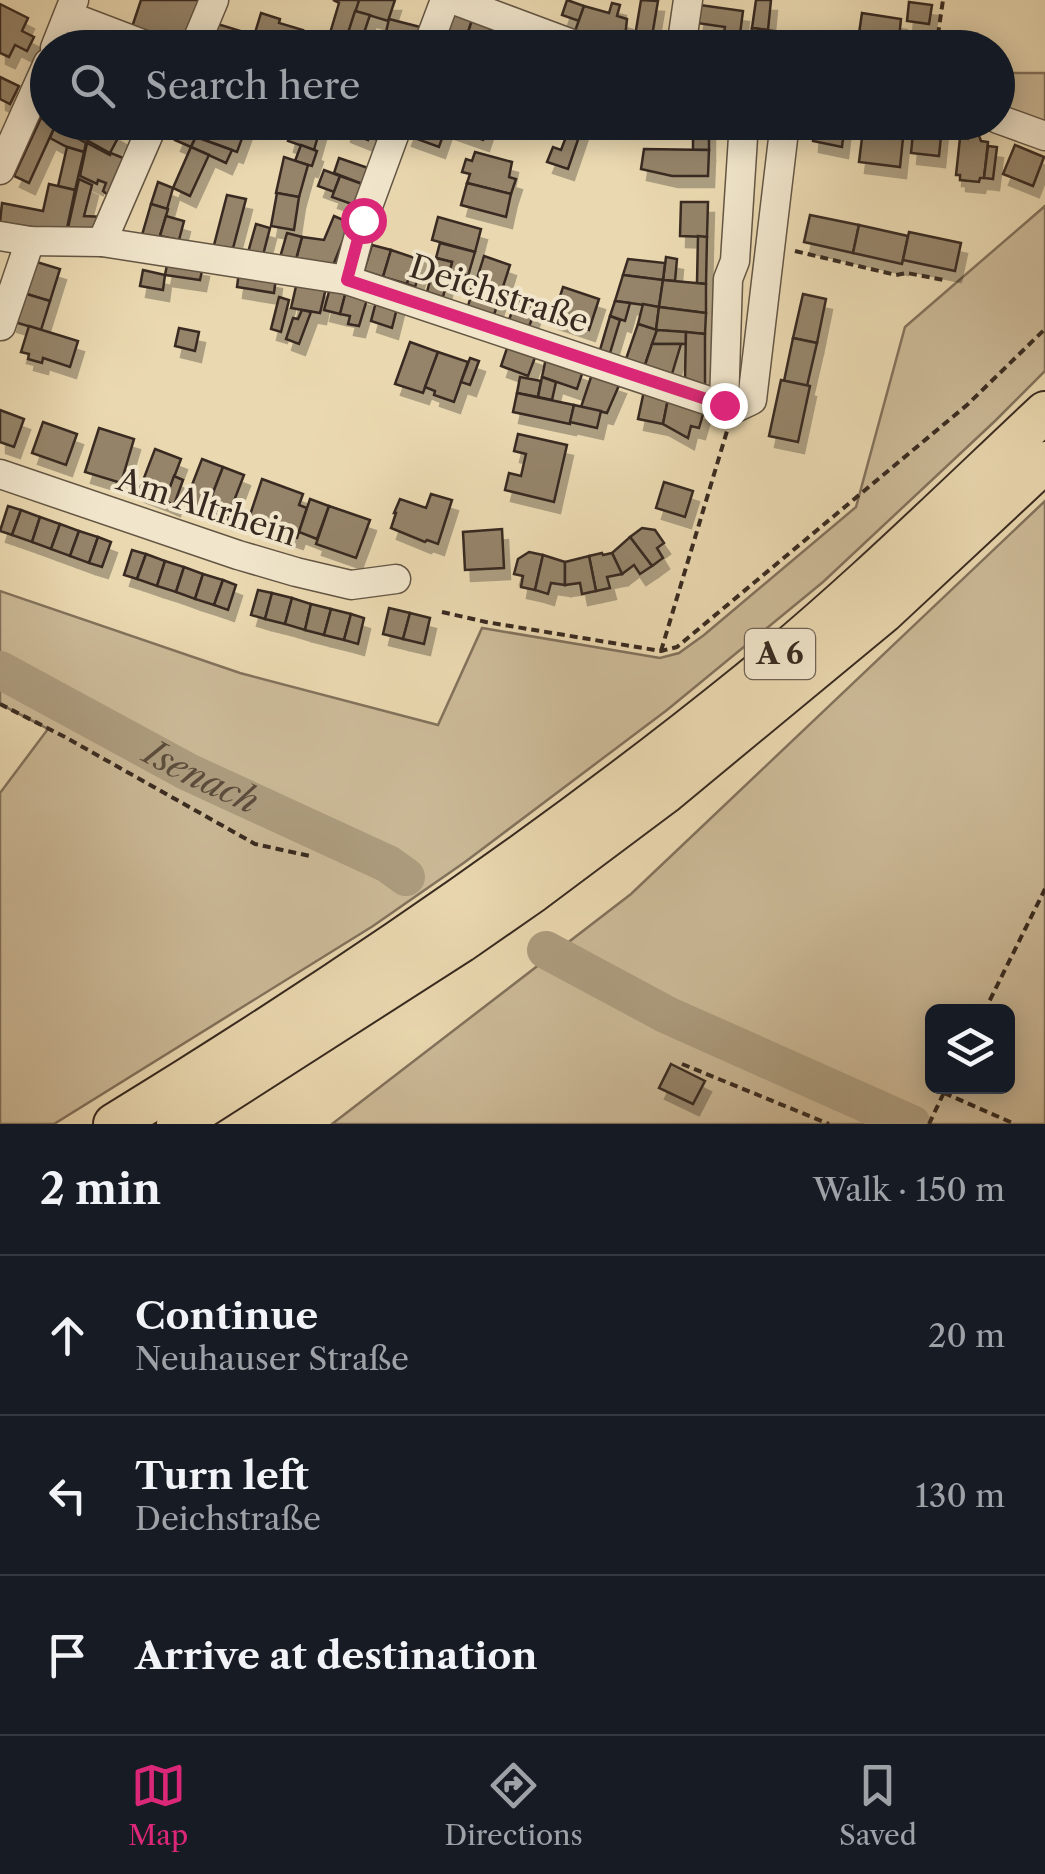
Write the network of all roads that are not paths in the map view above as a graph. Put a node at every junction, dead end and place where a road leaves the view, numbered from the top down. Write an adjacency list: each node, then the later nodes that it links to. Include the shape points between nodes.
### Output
1 (214, 0): 7 (street)
2 (445, 0): 8 (street)
3 (454, 0): 9 (street)
4 (688, 0): 10 (street)
5 (71, 8): 6 (street)
6 (116, 30)
7 (202, 30)
8 (434, 30)
9 (535, 30)
10 (684, 30)
11 (30, 103): 18 (street)
12 (1015, 125): 13 (street)
13 (1045, 136)
14 (146, 140): 21 (street)
15 (392, 140): 22 (street)
16 (743, 140): 24 (street, via 728,279)
17 (783, 140): 24 (street, via 752,400)
18 (0, 170)
19 (0, 236): 20 (street, Deichstraße)
20 (30, 242): 21 (street, Deichstraße); 23 (street)
21 (102, 242): 22 (street, Deichstraße)
22 (347, 280): 24 (street, Deichstraße)
23 (1, 326)
24 (728, 407)
25 (1045, 412): 29 (highway, A 6, via 856,590 638,768 426,921)
26 (1045, 462): 30 (highway, A 6, via 884,612 664,794 461,942)
27 (0, 474): 28 (street, Am Altrhein, via 296,572 351,586)
28 (396, 579)
29 (114, 1124)
30 (177, 1124)

